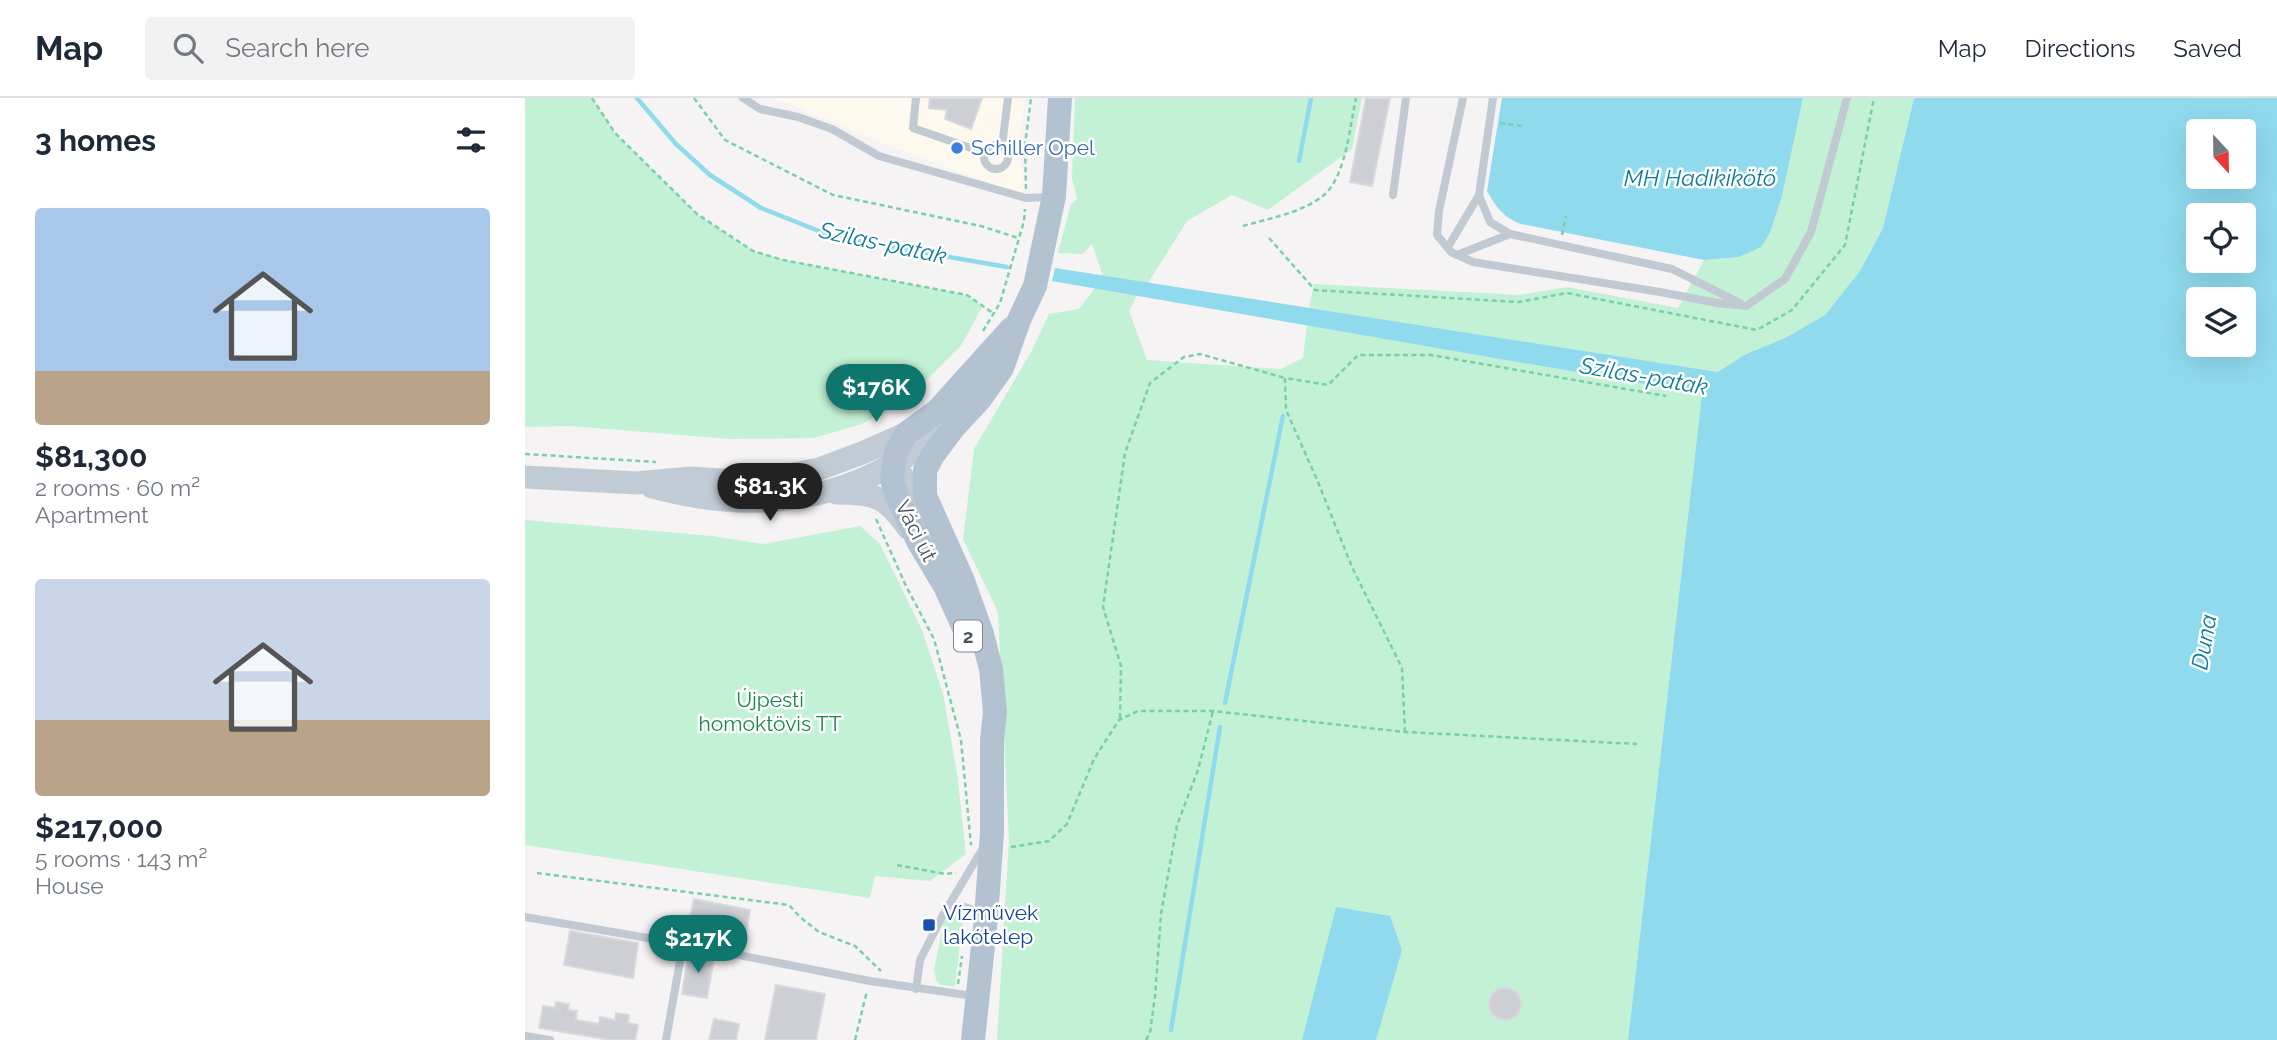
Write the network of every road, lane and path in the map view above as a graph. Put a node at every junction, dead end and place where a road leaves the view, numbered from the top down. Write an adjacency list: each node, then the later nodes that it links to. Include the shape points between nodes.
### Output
1 (592, 98): 31 (path, via 614,133 697,214 753,251 967,295)
2 (694, 98): 24 (path, via 725,139 833,195)
3 (743, 98): 20 (lane, via 760,109 832,129 879,156)
4 (916, 98): 16 (lane, via 913,128)
5 (1008, 98): 15 (lane)
6 (1031, 98): 20 (path, via 1024,145)
7 (1060, 98): 19 (main road, Váci út / 2)
8 (1356, 98): 22 (path, via 1332,185 1303,207)
9 (1406, 98): 17 (lane)
10 (1463, 98): 27 (lane, via 1439,211 1437,235)
11 (1493, 98): 13 (lane)
12 (1847, 98): 30 (lane, via 1811,232 1785,279)
13 (1490, 121): 14 (path); 18 (lane)
14 (1522, 127)
15 (1002, 146): 16 (lane, via 992,145); 16 (lane, via 1008,156 1003,167 987,165)
16 (985, 153)
17 (1393, 195)
18 (1479, 195): 23 (lane, via 1490,222); 27 (lane)
19 (1054, 196): 20 (lane); 32 (main road, Váci út / 2, via 1035,286)
20 (1026, 198): 24 (path)
21 (1566, 216): 26 (path)
22 (1243, 226)
23 (1510, 234): 26 (lane); 28 (lane)
24 (1019, 238): 31 (path)
25 (1269, 238): 29 (path)
26 (1560, 245): 30 (lane, via 1672,269)
27 (1448, 247): 28 (lane)
28 (1458, 255): 30 (lane, via 1473,262)
29 (1315, 290)
30 (1746, 306)
31 (993, 313): 33 (path)
32 (1019, 320): 36 (main road, Váci út / 2, via 1002,368); 37 (main road, Váci út / 2, via 937,411)
33 (980, 335)
34 (1285, 378): 35 (path, via 1328,385 1358,355 1431,355); 46 (path, via 1201,354 1184,357 1150,383 1125,453 1104,607 1121,666); 47 (path, via 1286,410 1352,567 1402,668)
35 (1666, 396)
36 (954, 427): 39 (main road); 44 (main road, Váci út / 2, via 925,470)
37 (907, 433): 38 (main road); 39 (main road, Váci út / 2)
38 (862, 453): 39 (main road); 41 (main road, via 777,477)
39 (894, 463): 42 (main road); 44 (main road, Váci út / 2, via 892,480 897,496)
40 (525, 477): 41 (main road)
41 (636, 483): 42 (main road, via 690,497 730,500 769,501)
42 (823, 493): 43 (main road)
43 (873, 496): 44 (main road); 49 (path, via 875,517 935,639 961,740)
44 (930, 539): 49 (main road, Váci út / 2, via 945,586 968,634 992,740)
45 (1213, 711): 46 (path, via 1138,711); 47 (path); 66 (path, via 1177,825)
46 (1119, 720): 49 (path, via 1094,759 1067,824 1049,841)
47 (1405, 732): 48 (path)
48 (1637, 744)
49 (981, 854): 50 (path, via 945,874); 52 (lane); 54 (main road, Váci út / 2)
50 (897, 865)
51 (537, 873): 58 (path, via 789,905 819,932 855,946)
52 (943, 915): 54 (lane, via 960,906); 59 (lane, via 920,960)
53 (525, 917): 55 (lane)
54 (986, 918): 60 (main road, Váci út / 2)
55 (683, 944): 57 (lane); 63 (lane)
56 (963, 944): 60 (path)
57 (870, 981): 58 (lane); 64 (path)
58 (899, 986): 59 (lane)
59 (916, 989): 60 (lane)
60 (967, 995): 65 (main road, Váci út / 2)
61 (525, 1036): 62 (lane)
62 (550, 1040)
63 (666, 1040)
64 (855, 1040)
65 (973, 1040)
66 (1146, 1040)

